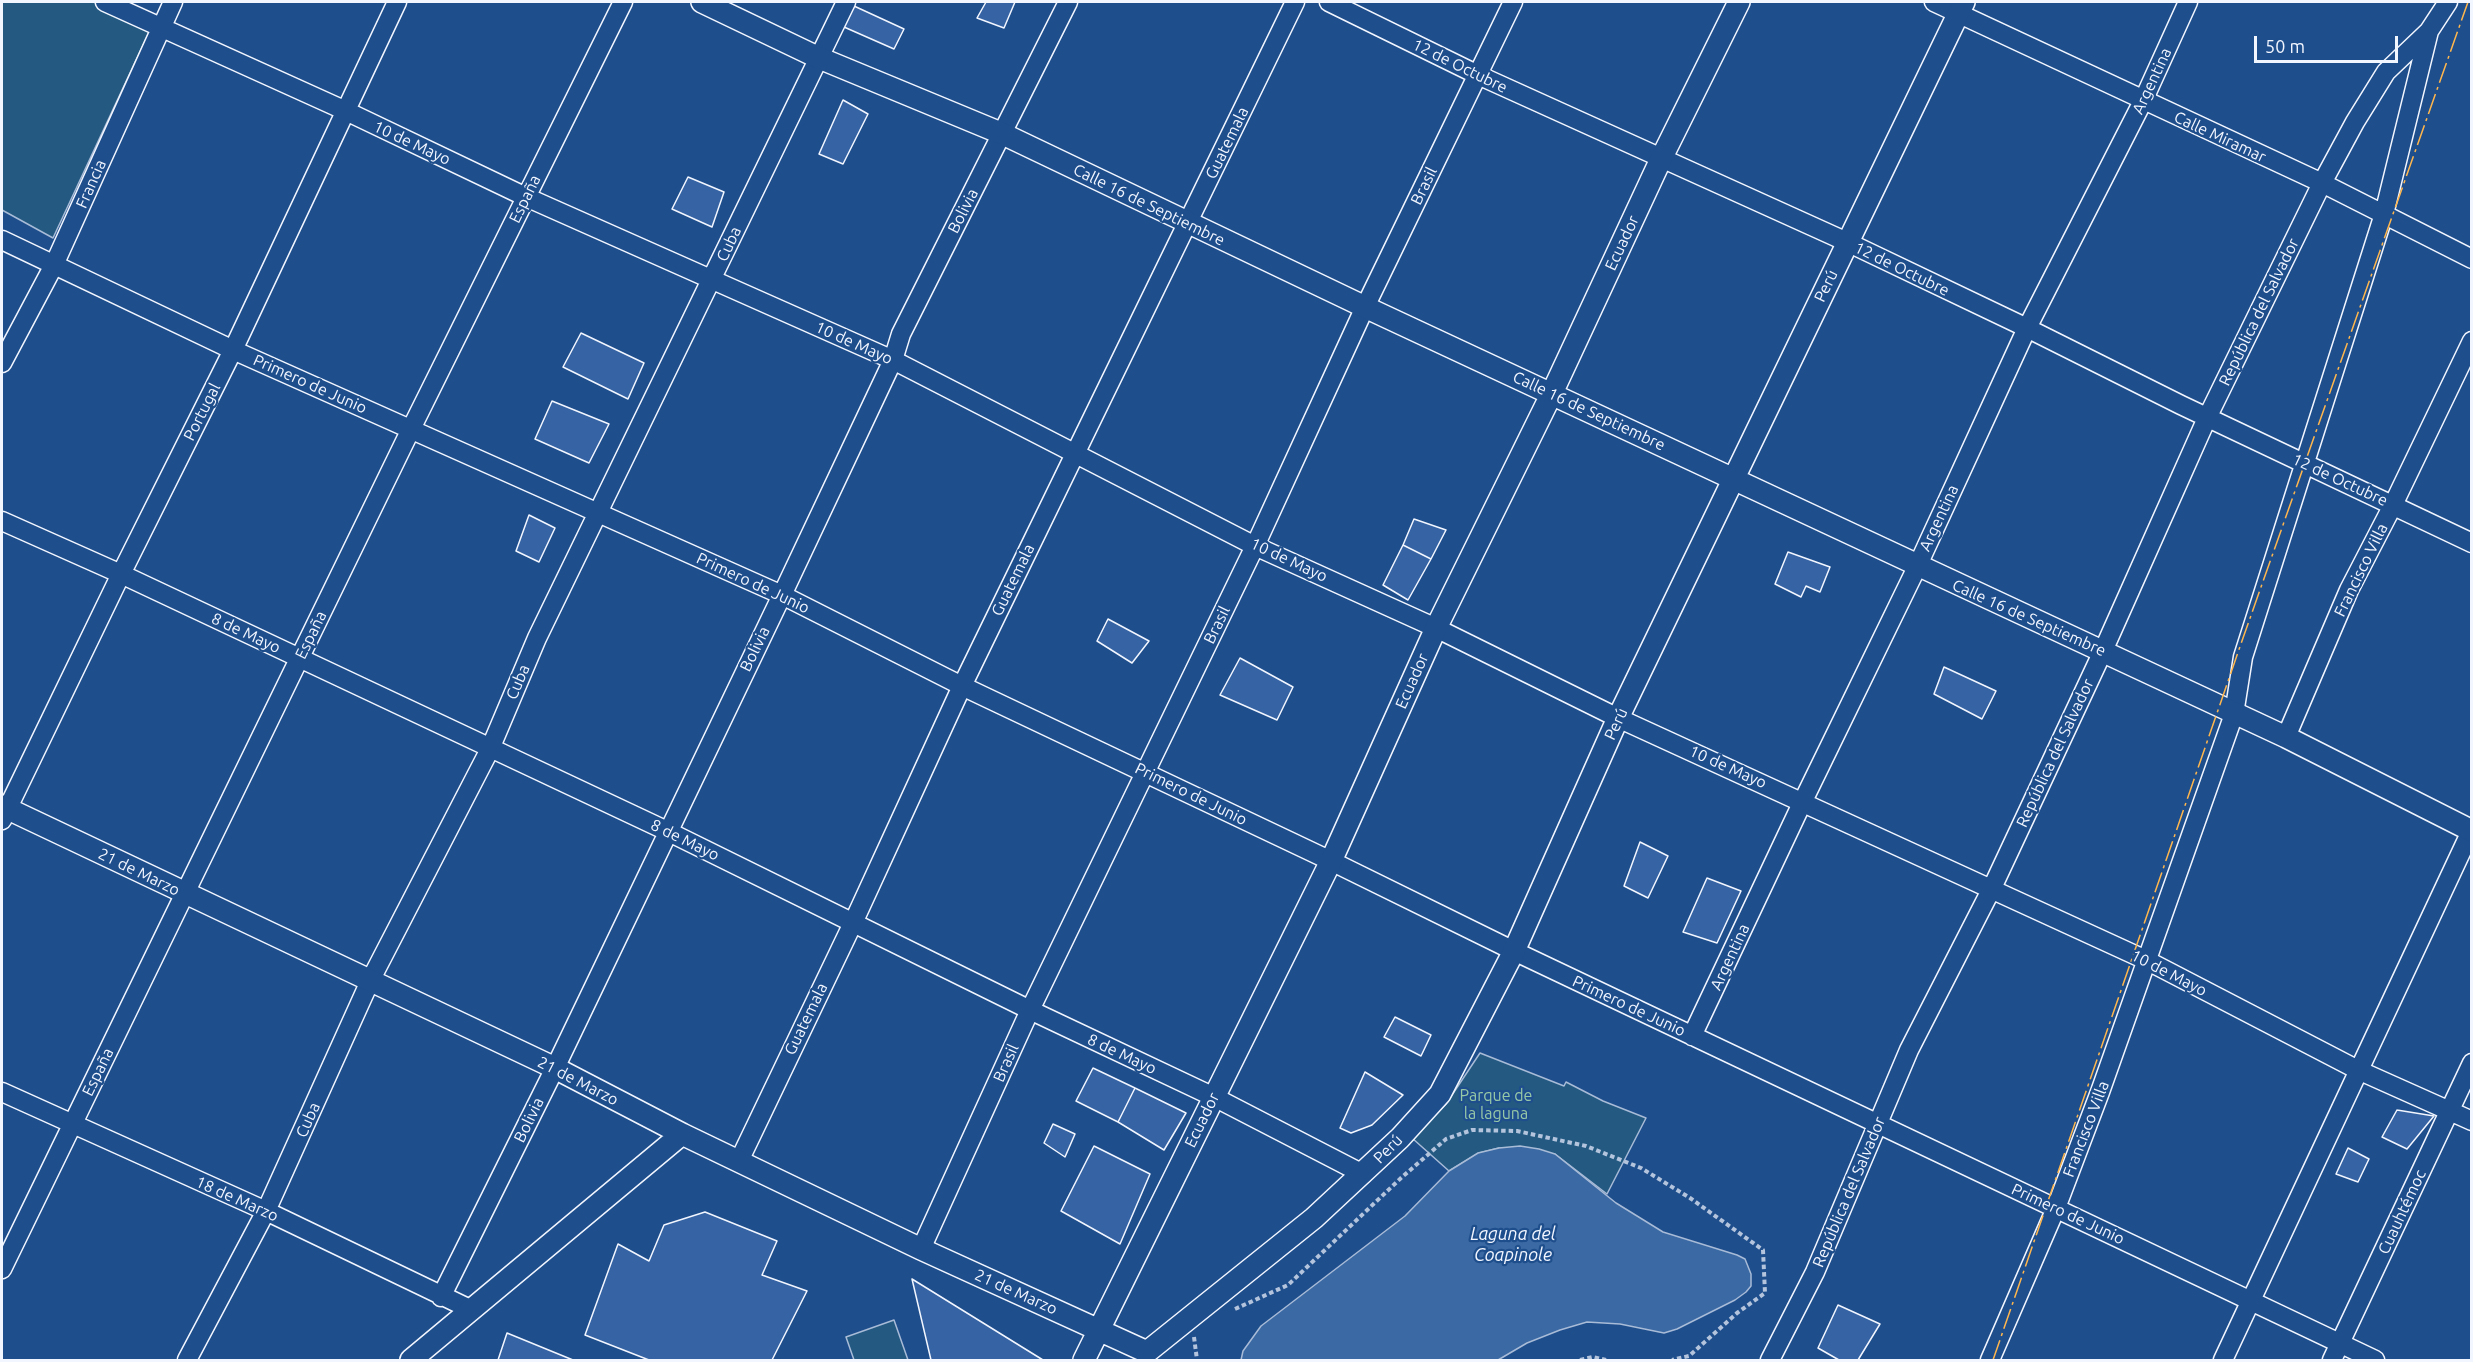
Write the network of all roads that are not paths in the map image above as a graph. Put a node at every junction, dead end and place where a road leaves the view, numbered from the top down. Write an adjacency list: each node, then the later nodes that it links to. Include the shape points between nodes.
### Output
1 (105, 2): 16 (street, 10 de Mayo)
2 (173, 2): 16 (street, Francia)
3 (397, 2): 21 (street, Portugal)
4 (623, 2): 25 (street, España)
5 (702, 2): 18 (street, Calle 16 de Septiembre)
6 (846, 2): 18 (street, Cuba)
7 (1068, 2): 22 (street, Bolivia)
8 (1295, 2): 27 (street, Guatemala)
9 (1329, 2): 19 (street, 12 de Octubre)
10 (1513, 2): 19 (street, Brasil)
11 (1739, 2): 23 (street, Ecuador)
12 (1934, 2): 15 (street, Calle Miramar)
13 (2188, 2): 20 (street, Argentina)
14 (2448, 2): 17 (street, República del Salvador)
15 (1961, 8): 20 (street, Calle Miramar); 29 (street, Perú)
16 (161, 27): 21 (street, 10 de Mayo); 31 (street, Francia)
17 (2429, 31): 24 (street, República del Salvador, via 2386,72); 26 (street, Francisco Villa)
18 (818, 57): 22 (street, Calle 16 de Septiembre); 32 (street, Cuba)
19 (1478, 75): 23 (street, 12 de Octubre); 33 (street, Brasil)
20 (2143, 101): 24 (street, Calle Miramar); 34 (street, Argentina)
21 (346, 111): 25 (street, 10 de Mayo); 36 (street, Portugal)
22 (1003, 134): 27 (street, Calle 16 de Septiembre); 37 (street, Bolivia, via 901,334)
23 (1661, 159): 29 (street, 12 de Octubre); 39 (street, Ecuador)
24 (2322, 183): 26 (street, Calle Miramar); 40 (street, República del Salvador)
25 (526, 197): 32 (street, 10 de Mayo); 41 (street, España)
26 (2384, 214): 30 (street, Calle Miramar); 43 (street, Francisco Villa)
27 (1188, 224): 33 (street, Calle 16 de Septiembre); 42 (street, Guatemala)
28 (2, 240): 31 (street, Primero de Junio)
29 (1847, 242): 34 (street, 12 de Octubre); 44 (street, Perú)
30 (2472, 259)
31 (54, 265): 36 (street, Primero de Junio); 38 (street, Francia)
32 (712, 279): 37 (street, 10 de Mayo); 46 (street, Cuba)
33 (1365, 307): 39 (street, Calle 16 de Septiembre); 49 (street, Brasil)
34 (2027, 328): 40 (street, 12 de Octubre); 50 (street, Argentina)
35 (2472, 341): 45 (street, Francisco Villa)
36 (233, 350): 41 (street, Primero de Junio); 51 (street, Portugal)
37 (892, 360): 42 (street, 10 de Mayo); 52 (street, Bolivia)
38 (2, 363)
39 (1552, 393): 44 (street, Calle 16 de Septiembre); 53 (street, Ecuador)
40 (2207, 418): 43 (street, 12 de Octubre); 54 (street, República del Salvador)
41 (411, 429): 46 (street, Primero de Junio); 55 (street, España)
42 (1074, 454): 49 (street, 10 de Mayo); 56 (street, Guatemala)
43 (2306, 464): 45 (street, 12 de Octubre); 57 (street, Francisco Villa, via 2243,657)
44 (1733, 480): 50 (street, Calle 16 de Septiembre); 58 (street, Perú)
45 (2393, 504): 48 (street, 12 de Octubre); 59 (street, Francisco Villa, via 2349,591)
46 (597, 513): 52 (street, Primero de Junio); 60 (street, Cuba, via 537,638)
47 (2, 520): 51 (street, 8 de Mayo)
48 (2472, 543)
49 (1256, 546): 53 (street, 10 de Mayo); 61 (street, Brasil)
50 (1917, 567): 54 (street, Calle 16 de Septiembre); 62 (street, Argentina)
51 (120, 574): 55 (street, 8 de Mayo); 63 (street, Portugal)
52 (782, 595): 56 (street, Primero de Junio); 65 (street, Bolivia)
53 (1436, 628): 58 (street, 10 de Mayo); 66 (street, Ecuador)
54 (2103, 651): 57 (street, Calle 16 de Septiembre); 67 (street, República del Salvador)
55 (300, 658): 60 (street, 8 de Mayo); 68 (street, España)
56 (962, 686): 61 (street, Primero de Junio); 69 (street, Guatemala)
57 (2234, 714): 59 (street, Calle 16 de Septiembre); 71 (street, Francisco Villa)
58 (1618, 718): 62 (street, 10 de Mayo); 70 (street, Perú)
59 (2286, 737): 64 (street, Calle 16 de Septiembre)
60 (490, 749): 65 (street, 8 de Mayo); 72 (street, Cuba)
61 (1145, 772): 66 (street, Primero de Junio); 73 (street, Brasil)
62 (1803, 801): 67 (street, 10 de Mayo); 74 (street, Argentina)
63 (3, 812): 68 (street, 21 de Marzo)
64 (2471, 830): 77 (street)
65 (667, 831): 69 (street, 8 de Mayo); 76 (street, Bolivia)
66 (1330, 861): 70 (street, Primero de Junio); 79 (street, Ecuador)
67 (1992, 888): 71 (street, 10 de Mayo); 83 (street, República del Salvador, via 1909,1050)
68 (185, 894): 72 (street, 21 de Marzo); 82 (street, España)
69 (853, 923): 73 (street, 8 de Mayo); 85 (street, Guatemala)
70 (1514, 951): 74 (street, Primero de Junio); 86 (street, Perú, via 1440,1094)
71 (2148, 961): 77 (street, 10 de Mayo); 87 (street, Francisco Villa)
72 (370, 981): 76 (street, 21 de Marzo); 88 (street, Cuba)
73 (1030, 1010): 79 (street, 8 de Mayo); 89 (street, Brasil)
74 (1692, 1036): 83 (street, Primero de Junio)
75 (2472, 1063): 80 (street, Cuauhtémoc)
76 (555, 1068): 84 (street, 21 de Marzo); 91 (street, Bolivia)
77 (2358, 1070): 80 (street, 10 de Mayo); 92 (street)
78 (2, 1092): 82 (street, 18 de Marzo)
79 (1214, 1097): 86 (street, 8 de Mayo); 94 (street, Ecuador)
80 (2450, 1111): 81 (street, 10 de Mayo); 95 (street, Cuauhtémoc)
81 (2472, 1121)
82 (72, 1125): 88 (street, 18 de Marzo); 90 (street, España)
83 (1878, 1125): 87 (street, Primero de Junio); 97 (street, República del Salvador)
84 (682, 1134): 85 (street, 21 de Marzo); 93 (street)
85 (739, 1161): 89 (street, 21 de Marzo)
86 (1363, 1174): 96 (street, Perú)
87 (2056, 1208): 92 (street, Primero de Junio); 101 (street, Francisco Villa)
88 (266, 1211): 91 (street, 18 de Marzo); 98 (street, Cuba)
89 (921, 1250): 94 (street, 21 de Marzo)
90 (2, 1269)
91 (441, 1297): 93 (street, 18 de Marzo)
92 (2251, 1300): 95 (street, Primero de Junio); 102 (street)
93 (472, 1310): 99 (street)
94 (1099, 1330): 96 (street, 21 de Marzo); 100 (street, Ecuador)
95 (2340, 1344): 103 (street, Cuauhtémoc); 104 (street, Primero de Junio)
96 (1148, 1356)
97 (1774, 1359)
98 (187, 1360)
99 (411, 1360)
100 (1084, 1360)
101 (1990, 1360)
102 (2223, 1360)
103 (2332, 1360)
104 (2375, 1360)

